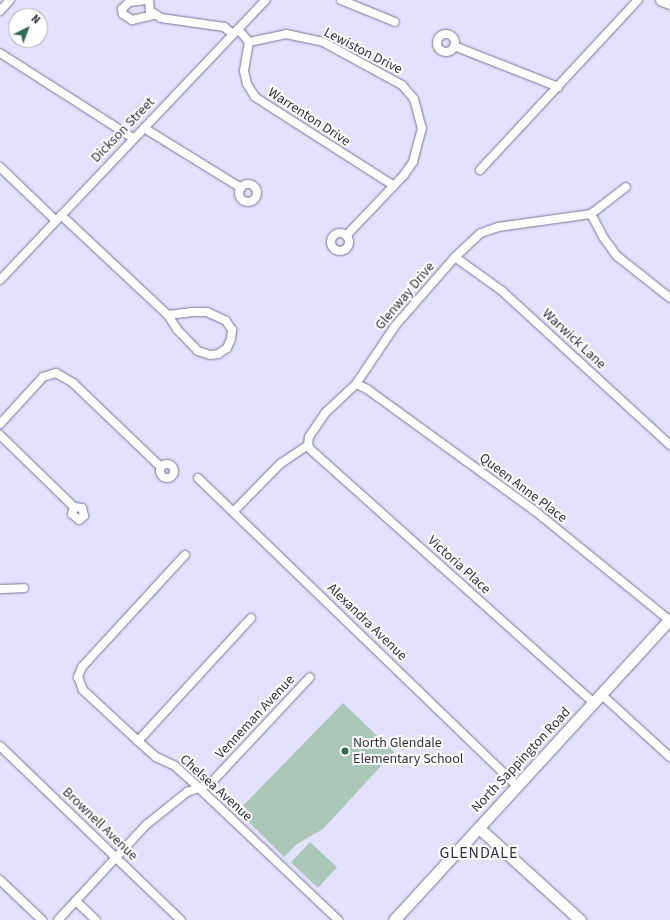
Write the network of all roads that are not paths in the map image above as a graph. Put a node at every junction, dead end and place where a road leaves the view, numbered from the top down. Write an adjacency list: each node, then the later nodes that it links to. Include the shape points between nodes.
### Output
1 (10, 0): 8 (street)
2 (148, 0): 9 (street, via 150,11); 9 (street, via 129,2 122,9 122,14 132,20)
3 (266, 0): 11 (street, Dickson Street)
4 (341, 0): 10 (street)
5 (638, 0): 15 (street)
6 (662, 0): 7 (main road)
7 (670, 3)
8 (0, 11)
9 (154, 15): 11 (street)
10 (395, 22)
11 (235, 31): 12 (street); 16 (street, Dickson Street)
12 (250, 42): 20 (street, Warrenton Drive, via 244,72 247,84 255,97); 20 (street, Lewiston Drive, via 286,34 304,37 341,51 402,85 414,99 422,128 413,162)
13 (454, 46): 15 (street)
14 (0, 53): 17 (street)
15 (558, 87): 19 (street)
16 (144, 128): 17 (street, Dickson Street); 22 (street)
17 (133, 138): 24 (street, Dickson Street)
18 (0, 167): 24 (street)
19 (480, 170)
20 (394, 186): 25 (street, Lewiston Drive)
21 (626, 187): 23 (street, Glenway Drive)
22 (241, 188)
23 (591, 214): 26 (street, Glenway Drive, via 490,228); 28 (street, via 617,256)
24 (58, 218): 27 (street, Dickson Street); 29 (street)
25 (346, 236)
26 (455, 257): 30 (street, Glenway Drive, via 395,326); 34 (street, Warwick Lane, via 502,290)
27 (0, 280)
28 (669, 295)
29 (168, 315): 29 (street, via 191,312 216,314 232,330 232,339 227,348 218,354 210,355 198,351 177,330)
30 (356, 384): 33 (street, Glenway Drive, via 325,413 309,437); 43 (street, Queen Anne Place, via 367,389 535,511)
31 (0, 424): 35 (street, via 43,377 56,373 73,383)
32 (0, 435): 37 (street)
33 (308, 444): 38 (street, Glenway Drive, via 280,464); 46 (street, Victoria Place, via 310,449)
34 (670, 445)
35 (161, 467)
36 (198, 478): 38 (street, Alexandra Avenue)
37 (74, 507)
38 (234, 511): 50 (street, Alexandra Avenue)
39 (185, 556): 47 (street, Chelsea Avenue, via 82,667 78,677 83,690)
40 (24, 588): 41 (street)
41 (0, 589)
42 (251, 618): 47 (street)
43 (670, 620): 45 (street, North Sappington Road)
44 (310, 677): 51 (street, Venneman Avenue, via 210,784)
45 (602, 695): 46 (street, North Sappington Road); 49 (street)
46 (594, 703): 50 (street, North Sappington Road)
47 (138, 741): 51 (street, Chelsea Avenue, via 156,757 174,766)
48 (0, 746): 53 (street, Brownell Avenue)
49 (670, 757)
50 (518, 786): 52 (street, North Sappington Road)
51 (198, 787): 53 (street, Venneman Avenue, via 157,814); 60 (street, Chelsea Avenue)
52 (479, 828): 61 (street, North Sappington Road); 62 (street)
53 (116, 857): 55 (street, Venneman Avenue); 59 (street, Brownell Avenue)
54 (0, 880): 56 (street)
55 (76, 901): 57 (street, Venneman Avenue); 58 (street)
56 (42, 920)
57 (58, 920)
58 (96, 920)
59 (182, 920)
60 (338, 920)
61 (394, 920)
62 (580, 920)

